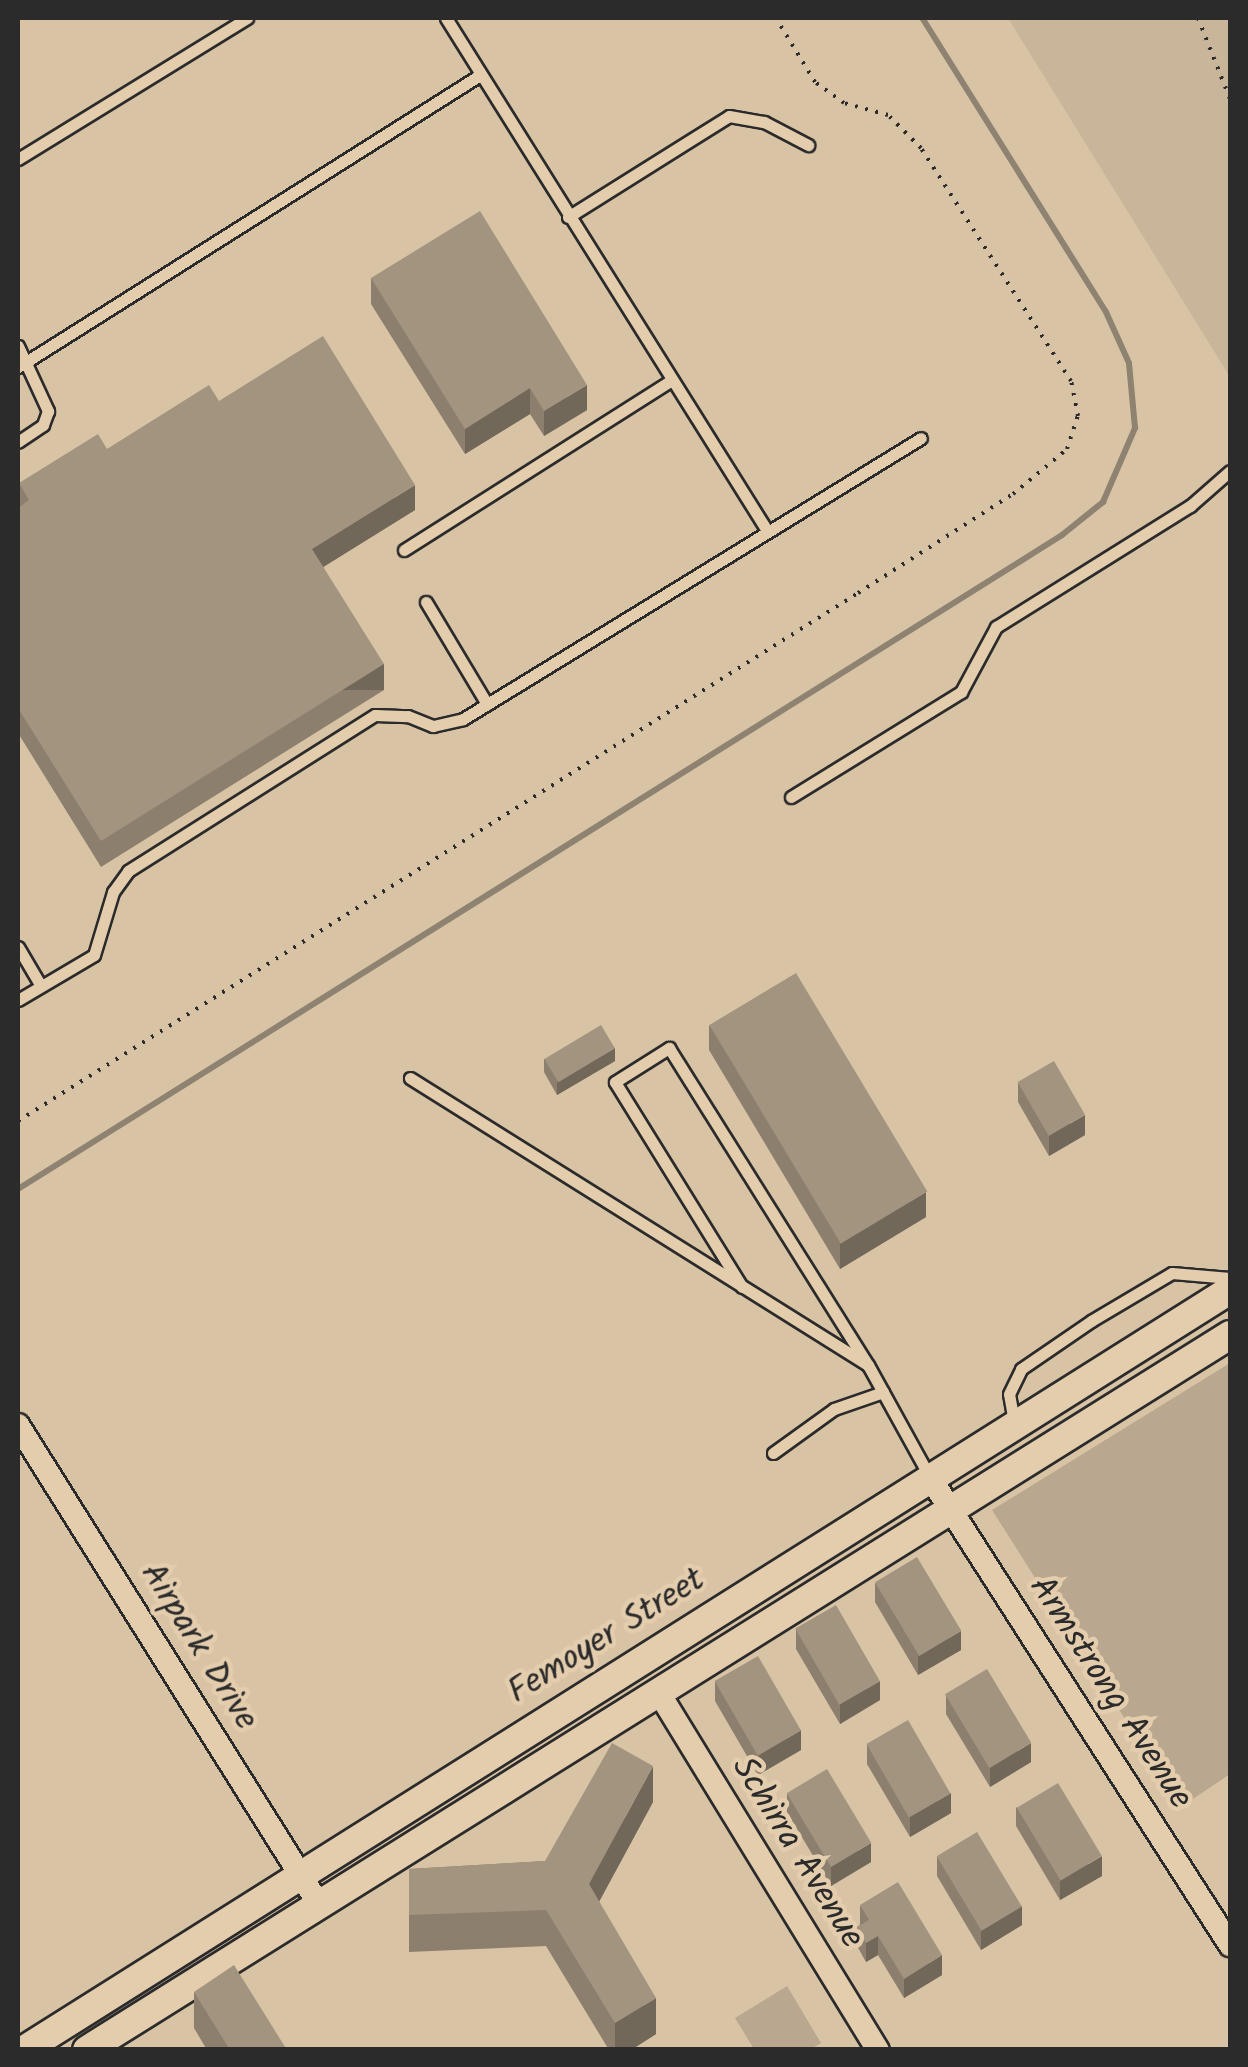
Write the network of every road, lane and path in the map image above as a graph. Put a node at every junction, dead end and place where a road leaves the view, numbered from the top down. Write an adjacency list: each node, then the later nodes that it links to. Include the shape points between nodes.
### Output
1 (247, 18): 7 (lane)
2 (446, 18): 4 (lane)
3 (1198, 18): 5 (path)
4 (480, 76): 8 (lane); 10 (lane)
5 (1230, 98)
6 (808, 146): 8 (lane, via 764,122 729,116)
7 (18, 159)
8 (568, 217): 11 (lane)
9 (18, 346): 10 (lane)
10 (22, 364): 13 (lane, via 48,410 43,425)
11 (672, 380): 15 (lane); 16 (lane)
12 (921, 438): 15 (lane)
13 (18, 442)
14 (1230, 471): 19 (lane, via 1190,506 996,627 961,692)
15 (766, 530): 18 (lane)
16 (404, 550)
17 (426, 602): 18 (lane)
18 (487, 704): 21 (lane, via 433,726 374,715 128,871 113,892 94,955)
19 (791, 798)
20 (18, 947): 21 (lane)
21 (41, 986): 22 (lane)
22 (18, 1000)
23 (410, 1078): 25 (lane)
24 (1230, 1278): 33 (lane, via 1172,1274 1091,1320 1021,1368 1008,1394)
25 (742, 1286): 29 (lane); 29 (lane, via 615,1082 669,1048)
26 (1230, 1290): 33 (street, Femoyer Street)
27 (1230, 1314): 30 (street, via 1186,1340)
28 (1230, 1335): 30 (street)
29 (868, 1365): 31 (lane)
30 (1146, 1389): 36 (street)
31 (883, 1392): 34 (lane, via 834,1409); 35 (lane)
32 (18, 1425): 38 (street, Airpark Drive)
33 (1015, 1425): 35 (street, Femoyer Street)
34 (773, 1453)
35 (931, 1479): 36 (street, Armstrong Avenue); 38 (street, Femoyer Street)
36 (949, 1510): 37 (street); 40 (street, Armstrong Avenue)
37 (659, 1693): 39 (street); 43 (street, Schirra Avenue)
38 (301, 1876): 39 (street, Airpark Drive); 41 (street, Femoyer Street)
39 (320, 1906): 42 (street)
40 (1230, 1945)
41 (24, 2050)
42 (87, 2050)
43 (878, 2050)

